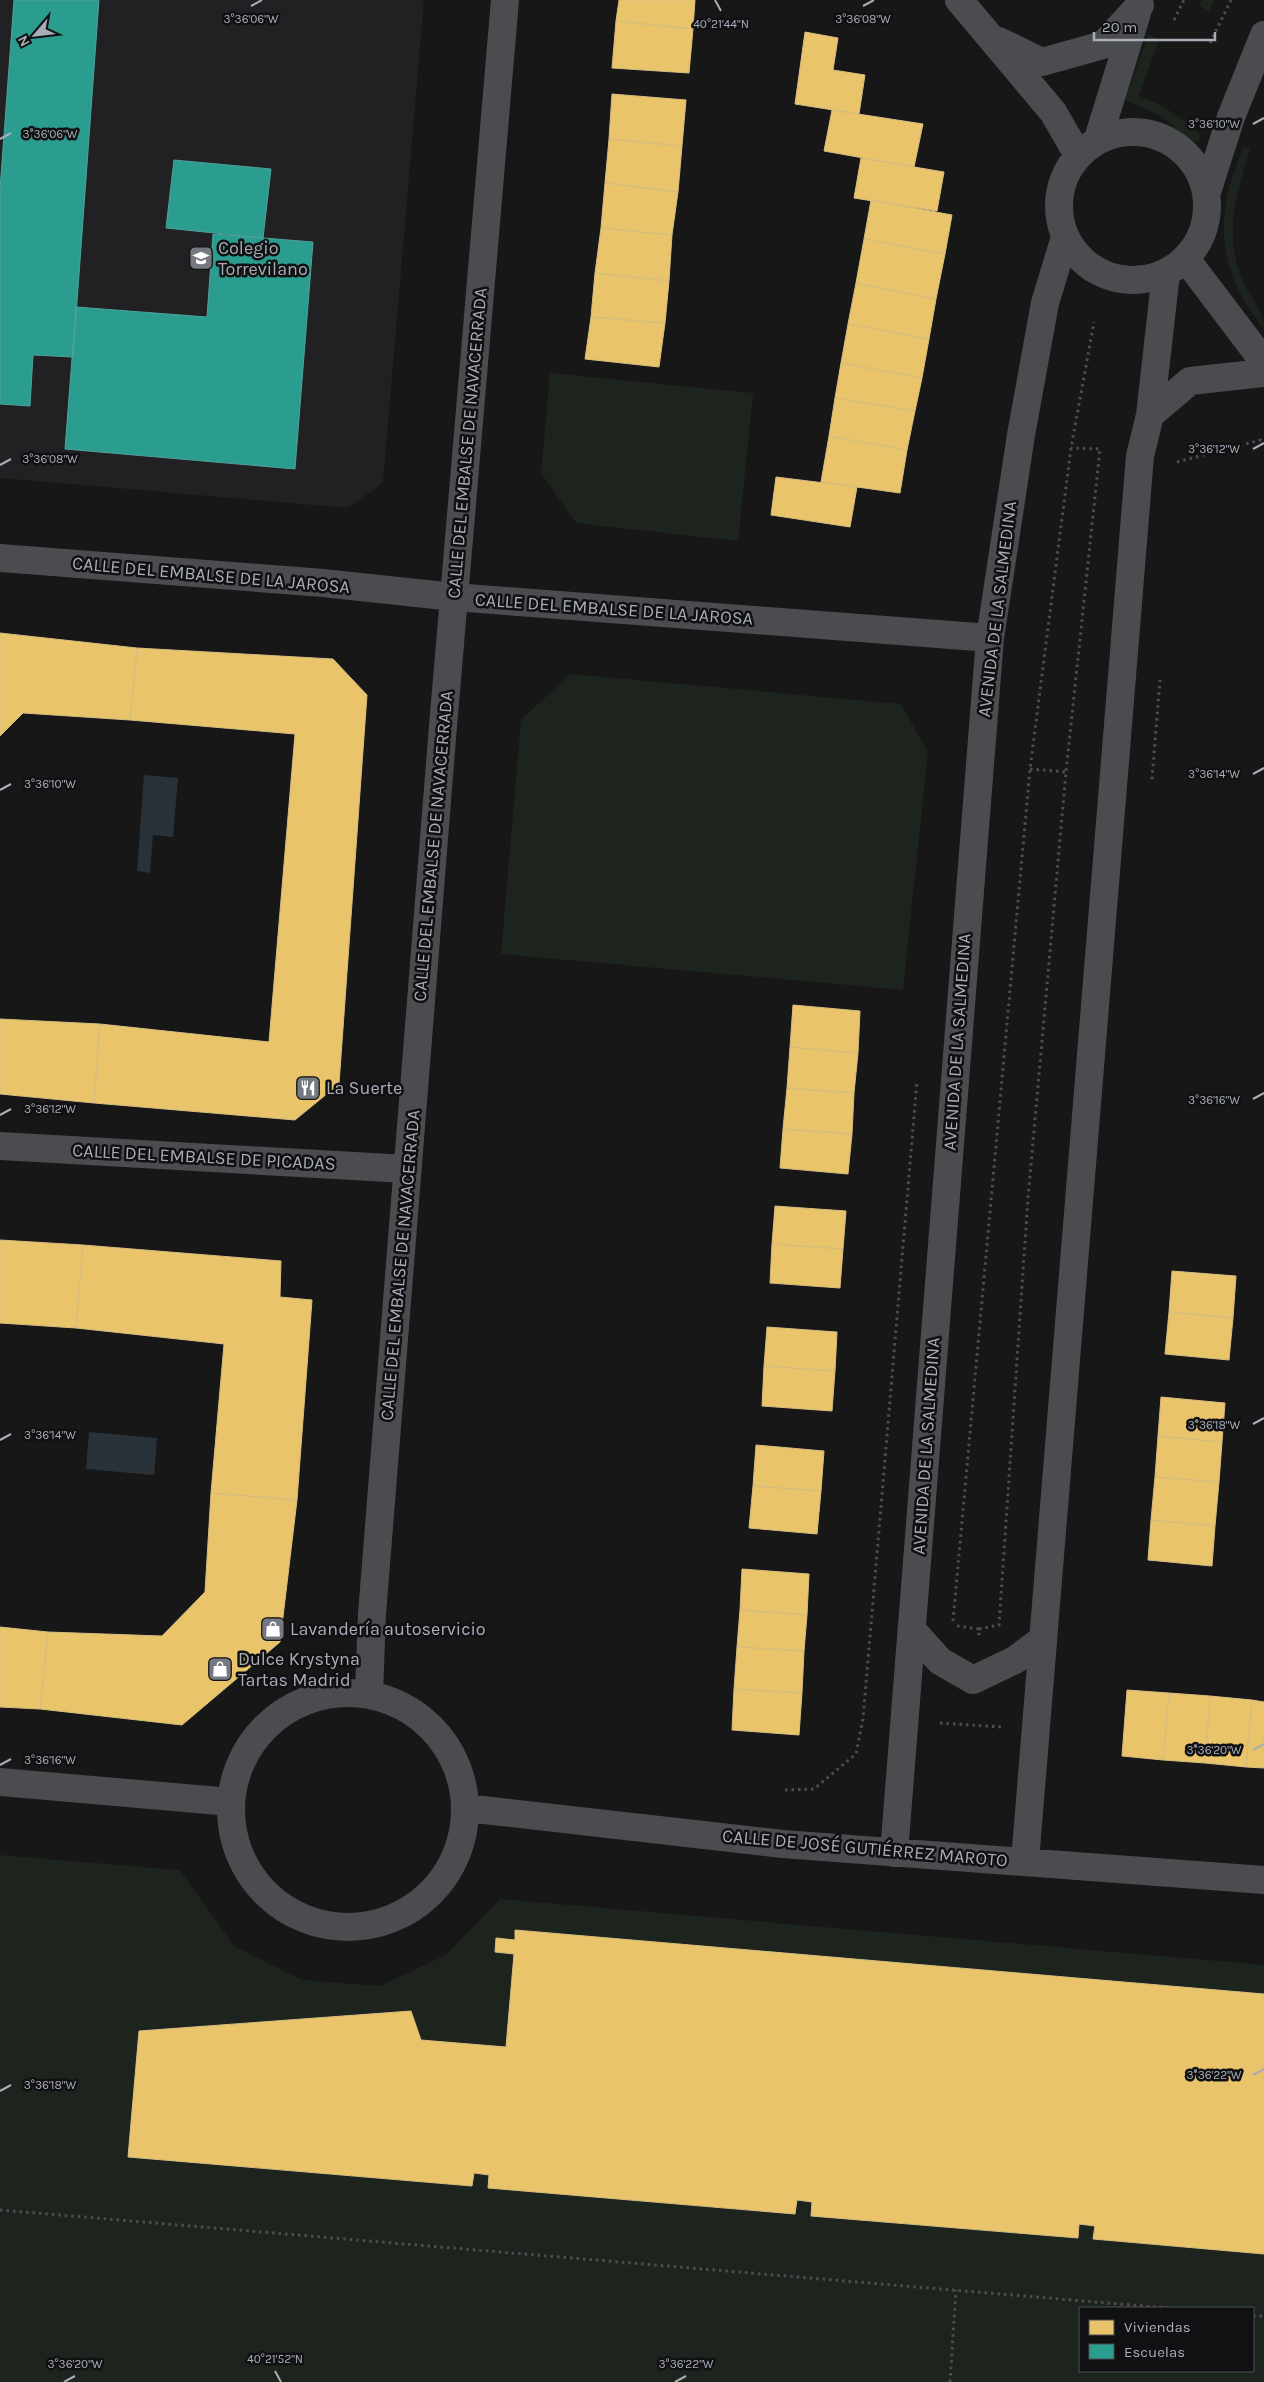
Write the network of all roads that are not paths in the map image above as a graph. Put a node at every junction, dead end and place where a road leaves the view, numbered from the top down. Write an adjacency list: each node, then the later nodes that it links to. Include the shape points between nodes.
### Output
1 (506, 0): 14 (street, CALLE DEL EMBALSE DE NAVACERRADA)
2 (959, 0): 5 (street)
3 (1141, 2): 5 (street, via 1103,45 1042,62); 6 (street)
4 (1264, 35): 7 (street, via 1231,117)
5 (990, 37): 6 (street, via 1053,112)
6 (1088, 147): 7 (street, via 1120,132 1143,132 1165,139 1184,152 1199,170); 8 (street, via 1065,174 1058,194)
7 (1207, 192): 9 (street, via 1207,216 1200,240)
8 (1064, 237): 9 (street, via 1078,257 1097,272 1119,280 1144,281); 15 (street, AVENIDA DE LA SALMEDINA, via 1045,303)
9 (1176, 266): 10 (street); 12 (street)
10 (1264, 362)
11 (1264, 373): 12 (street, via 1190,380)
12 (1150, 414): 19 (street, via 1140,456)
13 (0, 558): 14 (street, CALLE DEL EMBALSE DE LA JAROSA, via 323,583)
14 (454, 597): 15 (street, CALLE DEL EMBALSE DE LA JAROSA); 17 (street, CALLE DEL EMBALSE DE NAVACERRADA)
15 (990, 638): 18 (street, AVENIDA DE LA SALMEDINA)
16 (0, 1146): 17 (street, CALLE DEL EMBALSE DE PICADAS)
17 (408, 1169): 20 (street, CALLE DEL EMBALSE DE NAVACERRADA, via 372,1614)
18 (912, 1630): 19 (street, via 940,1661 973,1680 1015,1660); 24 (street, AVENIDA DE LA SALMEDINA)
19 (1043, 1640): 25 (street)
20 (369, 1693): 22 (street, via 329,1693 292,1706 261,1730 240,1763); 23 (street, via 408,1708 438,1734 458,1768)
21 (0, 1782): 22 (street)
22 (231, 1802): 23 (street, via 234,1836 246,1868 268,1895 296,1915 329,1926 363,1926 396,1918 425,1899 451,1865 461,1842)
23 (466, 1808): 24 (street, CALLE DE JOSÉ GUTIÉRREZ MAROTO, via 774,1843)
24 (894, 1853): 25 (street, CALLE DE JOSÉ GUTIÉRREZ MAROTO)
25 (1026, 1861): 26 (street, CALLE DE JOSÉ GUTIÉRREZ MAROTO)
26 (1264, 1880)

